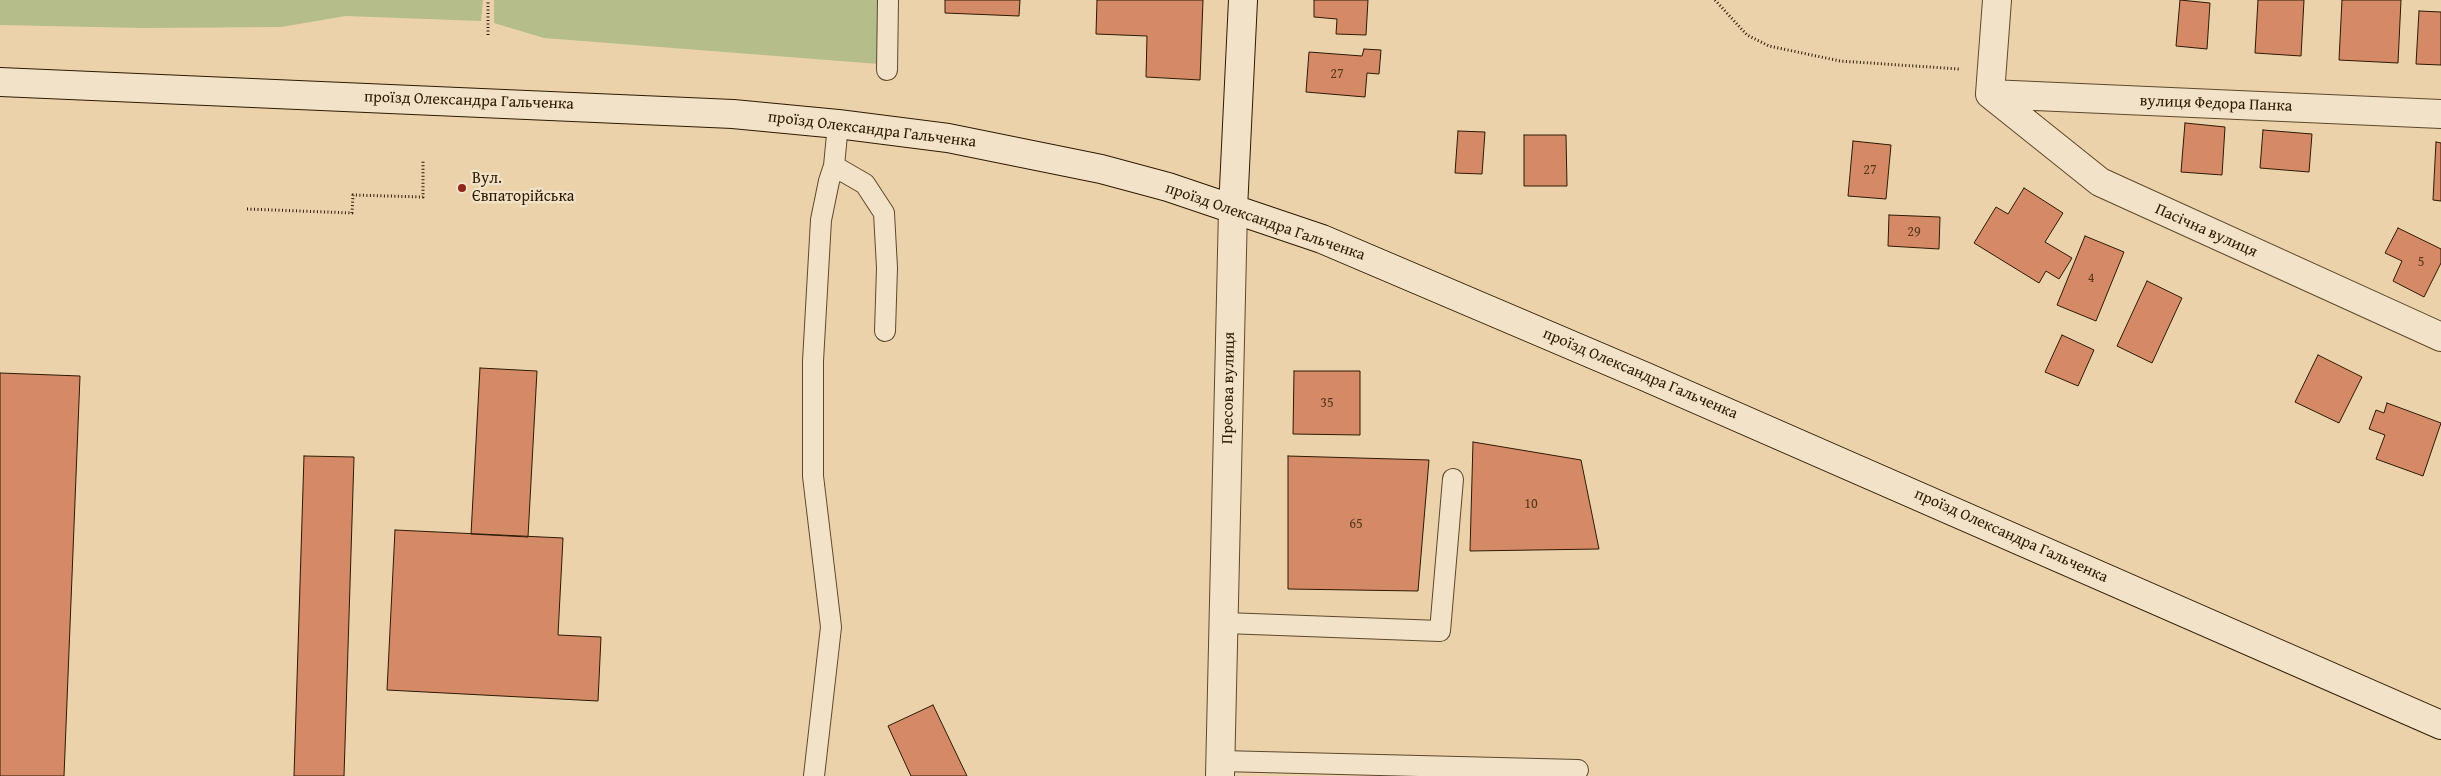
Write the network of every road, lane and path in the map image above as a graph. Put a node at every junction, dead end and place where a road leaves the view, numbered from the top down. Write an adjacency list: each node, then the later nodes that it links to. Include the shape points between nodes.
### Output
1 (488, 0): 6 (path)
2 (888, 0): 7 (lane)
3 (1243, 0): 15 (main road, Пресова вулиця)
4 (1715, 0): 9 (path, via 1747,35 1769,46 1840,61)
5 (1997, 0): 9 (main road)
6 (488, 35)
7 (887, 70)
8 (0, 82): 11 (main road, проїзд Олександра Гальченка, via 636,108)
9 (1991, 83): 10 (main road, вулиця Федора Панка); 17 (main road, Пасічна вулиця, via 2100,182)
10 (2441, 114)
11 (838, 124): 13 (lane); 15 (main road, проїзд Олександра Гальченка, via 948,138 1031,154 1149,182)
12 (423, 161): 14 (path, via 423,197 353,195 352,213)
13 (834, 166): 16 (lane, via 865,184 884,213 887,268); 23 (lane, via 821,220 813,361 813,476 831,627)
14 (247, 209)
15 (1233, 209): 19 (main road, Пресова вулиця); 20 (main road, проїзд Олександра Гальченка, via 1322,239 1546,333)
16 (885, 331)
17 (2441, 337)
18 (1453, 479): 19 (lane, via 1440,631)
19 (1225, 623): 21 (main road, Пресова вулиця)
20 (2441, 725)
21 (1220, 768): 22 (lane)
22 (1578, 770)
23 (814, 776)

